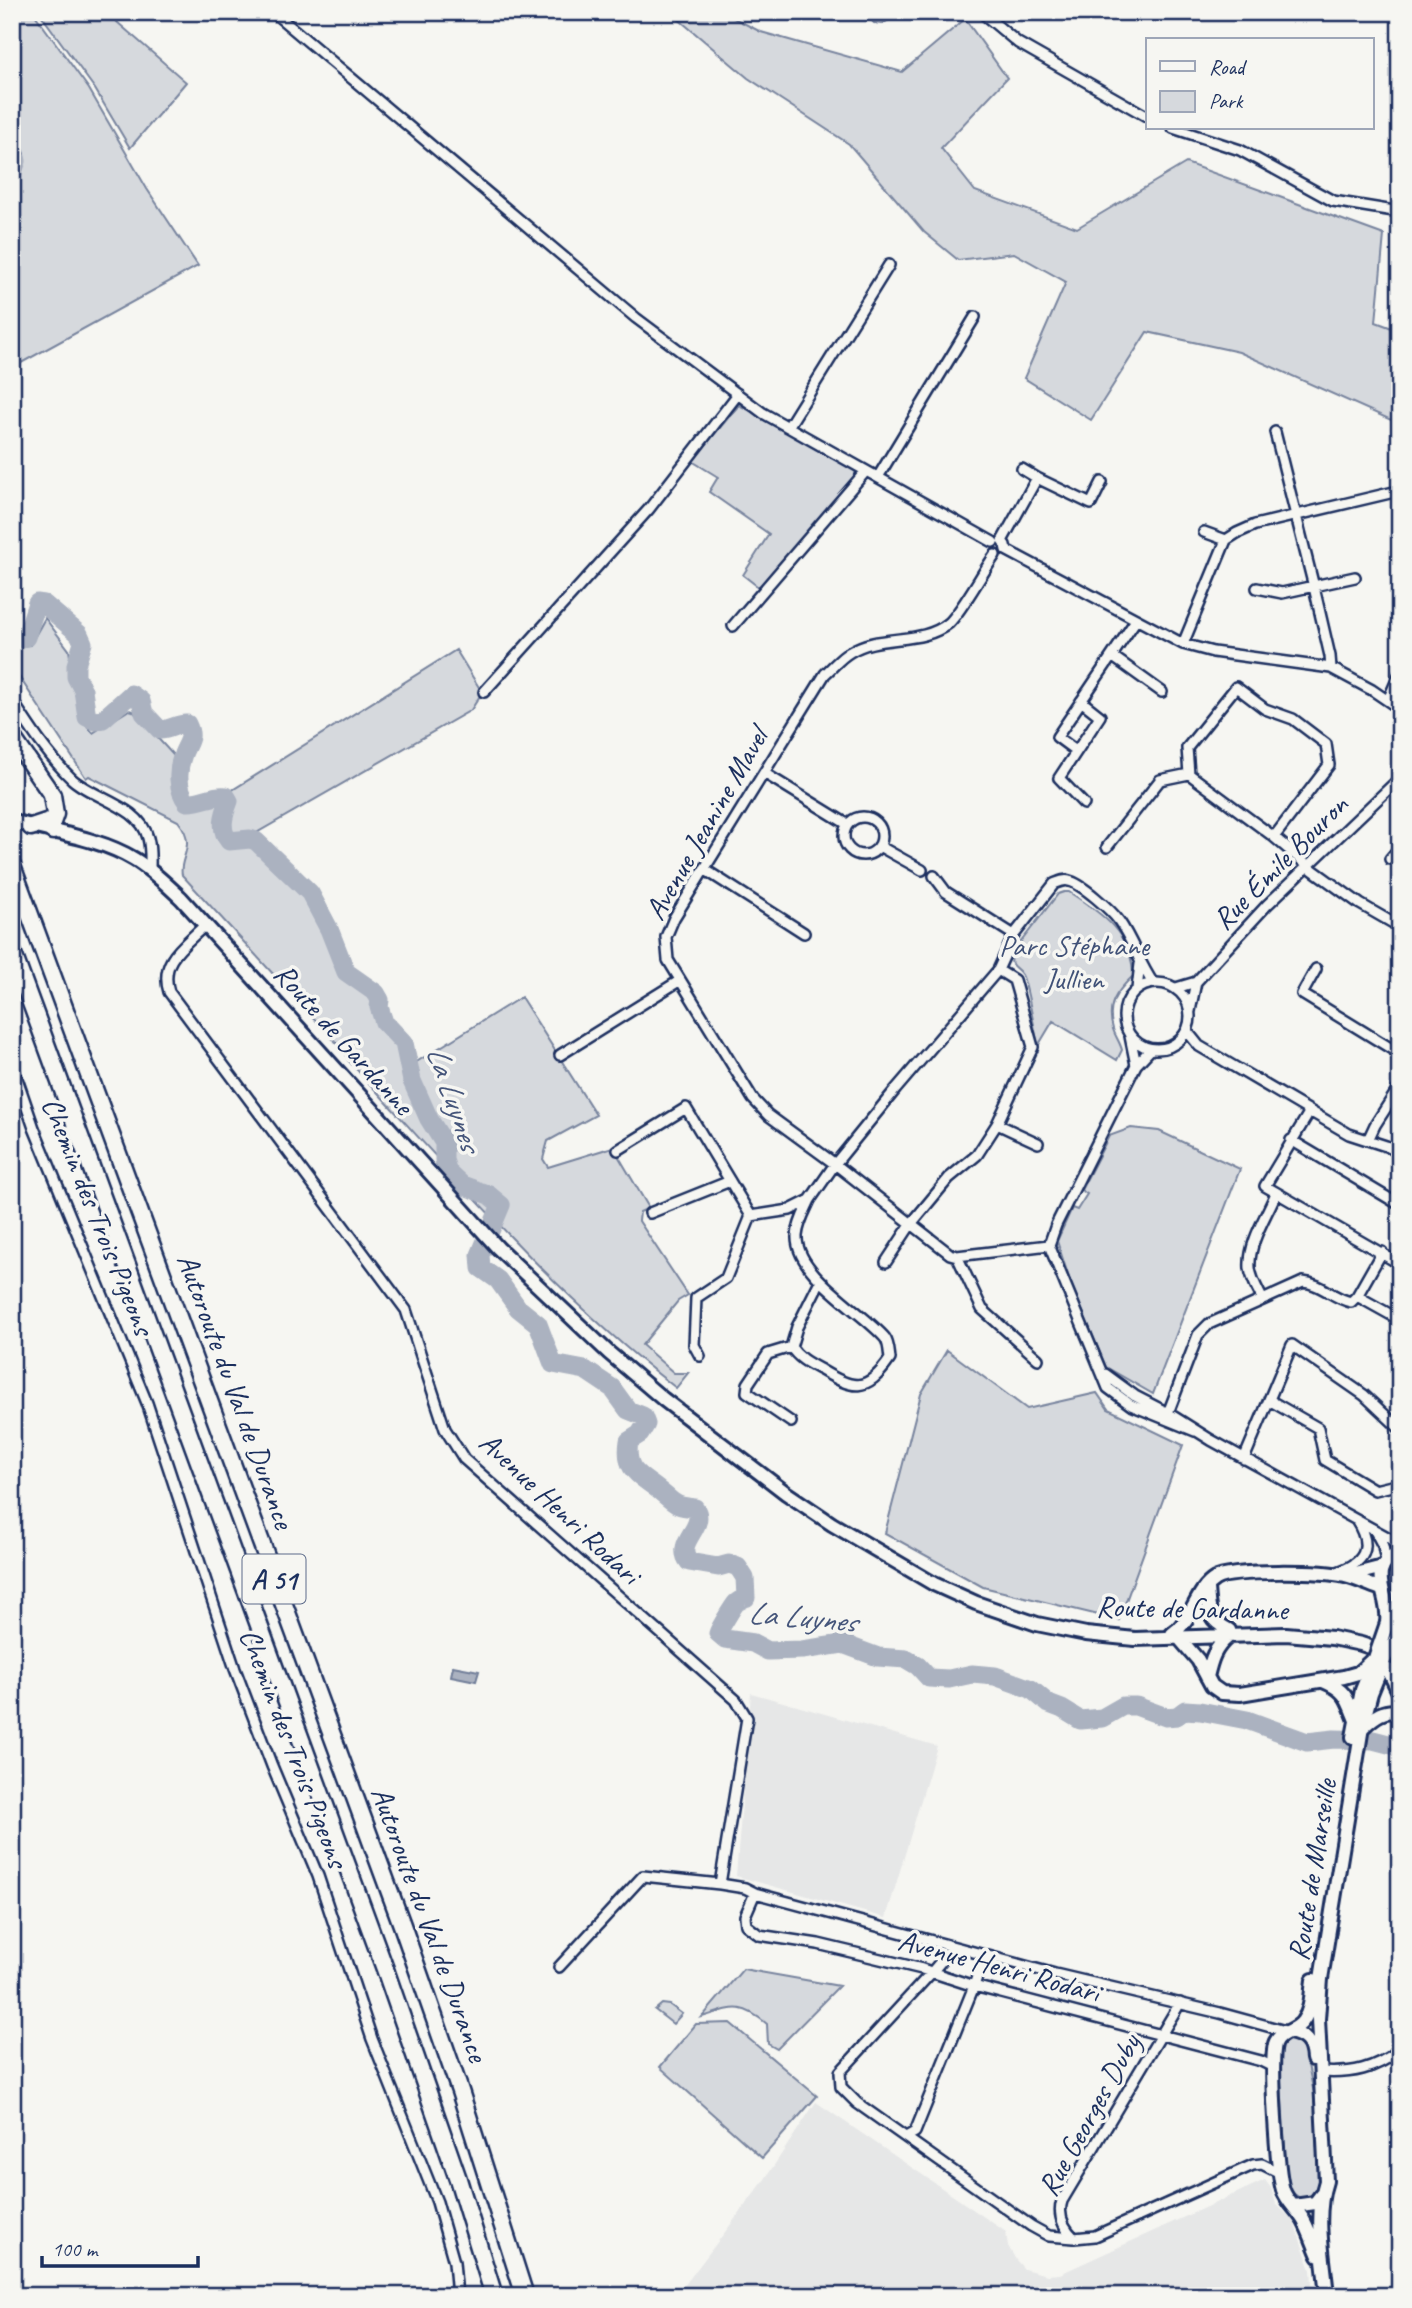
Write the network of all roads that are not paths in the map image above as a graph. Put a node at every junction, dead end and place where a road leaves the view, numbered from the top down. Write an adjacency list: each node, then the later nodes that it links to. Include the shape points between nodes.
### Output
1 (273, 12): 8 (street, via 636,318)
2 (981, 12): 3 (street, via 1018,43)
3 (1146, 116)
4 (1178, 130): 5 (street, via 1240,150 1333,201)
5 (1400, 212)
6 (889, 265): 9 (street)
7 (975, 317): 13 (street)
8 (738, 394): 9 (street); 30 (street, via 649,509)
9 (788, 426): 12 (street)
10 (1275, 432): 17 (street)
11 (1022, 469): 14 (street)
12 (866, 471): 13 (street); 25 (street)
13 (878, 478): 20 (street)
14 (1037, 478): 15 (street, via 1091,504); 20 (street)
15 (1102, 482)
16 (1400, 492): 17 (street)
17 (1295, 515): 19 (street, via 1245,528); 22 (street)
18 (1204, 532): 19 (street)
19 (1226, 540): 26 (street)
20 (1000, 544): 24 (street); 38 (street, Avenue Jeanine Mavel, via 991,550 995,555 950,622 919,636 851,651 825,674)
21 (1355, 577): 22 (street)
22 (1314, 587): 23 (street, via 1282,593); 28 (street)
23 (1257, 588)
24 (1136, 620): 26 (street); 27 (street)
25 (733, 626)
26 (1183, 644): 28 (street)
27 (1112, 656): 31 (street); 34 (street)
28 (1331, 668): 33 (street)
29 (1400, 673): 33 (street)
30 (484, 692)
31 (1161, 692)
32 (12, 700): 55 (street, via 40,742 73,779 140,824 149,840)
33 (1388, 700): 35 (street)
34 (1081, 701): 37 (street, via 1100,716); 37 (street, via 1057,737)
35 (1400, 709)
36 (12, 737): 44 (highway, via 52,795)
37 (1076, 751): 41 (street, via 1059,778)
38 (764, 773): 43 (street); 53 (street, Avenue Jeanine Mavel)
39 (1189, 774): 46 (street); 46 (street, via 1187,748 1236,687 1265,709 1293,719 1326,744 1329,765); 48 (street, via 1160,780)
40 (1400, 778): 51 (street, Rue Émile Bouron)
41 (1084, 804)
42 (12, 821): 45 (main road)
43 (847, 824): 47 (street, via 861,816 875,820 883,833); 47 (street, via 844,841 853,852 867,854)
44 (52, 825): 45 (highway); 55 (main road, Route de Gardanne, via 114,849)
45 (31, 827)
46 (1274, 837): 51 (street)
47 (879, 846): 54 (street)
48 (1107, 847)
49 (1400, 847): 50 (street)
50 (1390, 859)
51 (1308, 865): 57 (street, via 1360,904); 66 (street, Rue Émile Bouron)
52 (12, 866): 160 (highway, Autoroute du Val de Durance / A 51, via 406,1937 485,2165)
53 (704, 869): 59 (street); 65 (street, Avenue Jeanine Mavel, via 666,937 668,960)
54 (922, 870)
55 (150, 871): 58 (main road, Route de Gardanne)
56 (934, 876): 60 (street, via 946,892)
57 (1398, 922)
58 (205, 925): 128 (main road, Route de Gardanne, via 498,1248 609,1353 735,1453 834,1520 975,1596 1083,1629); 138 (street, Avenue Henri Rodari, via 171,959 166,975 169,992 406,1310 445,1429 464,1459 736,1700 747,1718)
59 (804, 933)
60 (1014, 935): 62 (street, via 1054,884 1070,881 1118,918); 63 (street)
61 (12, 951): 159 (highway, Autoroute du Val de Durance / A 51, via 386,1969)
62 (1140, 964): 67 (street); 69 (street)
63 (998, 970): 82 (street, via 1014,981 1033,1047); 88 (street)
64 (1316, 970): 76 (street, via 1302,994)
65 (679, 981): 77 (street); 88 (street, Avenue Jeanine Mavel, via 752,1099)
66 (1196, 982): 68 (street); 70 (street)
67 (1153, 983): 68 (street); 69 (street)
68 (1175, 988): 70 (street)
69 (1137, 989): 72 (street, via 1124,1014)
70 (1190, 1011): 71 (street)
71 (1187, 1031): 73 (street); 74 (street)
72 (1130, 1036): 75 (street); 79 (street)
73 (1172, 1046): 74 (street); 75 (street)
74 (1199, 1046): 81 (street)
75 (1151, 1049): 79 (street)
76 (1400, 1054)
77 (560, 1055)
78 (12, 1064): 158 (street, Chemin des Trois Pigeons, via 147,1403 235,1669 318,1876 372,2039 437,2202 454,2262)
79 (1136, 1065): 96 (street)
80 (1400, 1086): 84 (street)
81 (1310, 1111): 83 (street); 84 (street)
82 (997, 1124): 85 (street); 95 (street, via 977,1155 948,1178)
83 (1291, 1140): 90 (street, via 1265,1186); 92 (street)
84 (1368, 1140): 87 (street)
85 (1038, 1143)
86 (618, 1150): 89 (street, via 686,1108)
87 (1400, 1152)
88 (835, 1164): 91 (street); 95 (street, Avenue Jeanine Mavel)
89 (730, 1181): 93 (street); 94 (street)
90 (1276, 1193): 97 (street); 103 (street, via 1250,1259 1250,1271)
91 (810, 1200): 94 (street, via 790,1210); 101 (street, via 797,1240)
92 (1400, 1205)
93 (650, 1213)
94 (751, 1216): 106 (street, via 726,1278 696,1298 694,1345)
95 (911, 1224): 98 (street, Avenue Jeanine Mavel, via 939,1248); 99 (street)
96 (1049, 1245): 98 (street); 108 (street)
97 (1382, 1252): 100 (street); 102 (street)
98 (957, 1256): 107 (street, via 982,1309)
99 (886, 1262)
100 (1400, 1264)
101 (820, 1281): 105 (street); 105 (street, via 887,1340 890,1359 868,1381 847,1386 797,1357)
102 (1357, 1296): 103 (street, via 1351,1302 1343,1301 1303,1282); 104 (street)
103 (1263, 1300): 110 (street, via 1209,1324 1198,1335)
104 (1393, 1316)
105 (791, 1346): 111 (street, via 768,1354 747,1392)
106 (700, 1356)
107 (1038, 1359)
108 (1102, 1370): 110 (street, via 1115,1383); 113 (street, via 1116,1396)
109 (1269, 1400): 112 (street, via 1292,1345 1364,1395); 114 (street); 115 (street, via 1318,1428 1325,1460 1375,1490)
110 (1168, 1413): 113 (street)
111 (791, 1422)
112 (1400, 1429)
113 (1195, 1431): 114 (street)
114 (1244, 1458): 116 (street)
115 (1400, 1484)
116 (1355, 1518): 117 (street); 121 (street, via 1364,1532 1364,1551 1350,1568)
117 (1371, 1527): 118 (street); 120 (street, via 1379,1536)
118 (1400, 1544)
119 (1400, 1552): 120 (main road)
120 (1384, 1565): 122 (main road); 124 (main road, via 1380,1574)
121 (1332, 1574): 122 (main road); 123 (main road, via 1226,1575)
122 (1347, 1576): 124 (main road)
123 (1207, 1588): 127 (main road, via 1209,1614); 128 (main road)
124 (1384, 1595): 125 (main road); 131 (main road, bridge, via 1389,1612)
125 (1400, 1609)
126 (1400, 1630): 131 (main road, bridge)
127 (1229, 1633): 128 (main road, Route de Gardanne); 129 (main road, Route de Gardanne, via 1286,1628 1333,1632); 130 (main road, Route de Gardanne, via 1332,1638); 132 (main road, via 1212,1656)
128 (1176, 1636): 132 (main road, via 1191,1650)
129 (1400, 1650)
130 (1400, 1657)
131 (1379, 1659): 133 (main road, via 1358,1673); 134 (main road); 136 (main road, Route de Marseille, via 1362,1690)
132 (1207, 1677): 133 (main road, via 1222,1693 1240,1694)
133 (1323, 1681): 136 (main road, via 1339,1687)
134 (1400, 1694)
135 (1400, 1712): 136 (main road, via 1378,1713)
136 (1357, 1725): 137 (main road, Route de Marseille)
137 (1352, 1760): 146 (main road, Route de Marseille, via 1310,2009 1303,2022); 150 (main road, Route de Marseille, via 1321,1979)
138 (720, 1884): 139 (street, Avenue Henri Rodari); 142 (street, Avenue Henri Rodari, via 643,1877)
139 (755, 1893): 140 (street, Avenue Henri Rodari); 143 (street, Avenue Henri Rodari, via 745,1916 746,1925 759,1935 818,1944)
140 (953, 1947): 141 (street, Avenue Henri Rodari); 143 (street)
141 (984, 1955): 144 (street); 145 (street, Avenue Henri Rodari)
142 (559, 1967)
143 (932, 1972): 144 (street, Avenue Henri Rodari); 152 (street, via 841,2072 841,2087)
144 (974, 1986): 147 (street, Avenue Henri Rodari); 152 (street, via 915,2132)
145 (1180, 2003): 146 (street, Avenue Henri Rodari); 147 (street, Rue Georges Duby)
146 (1289, 2032): 149 (main road, Route de Marseille, via 1276,2040); 151 (main road, Route de Marseille, via 1311,2045 1314,2076)
147 (1161, 2034): 149 (street, Avenue Henri Rodari); 156 (street, Rue Georges Duby, via 1062,2201 1062,2221)
148 (1400, 2050): 150 (street, via 1370,2068)
149 (1273, 2067): 153 (main road, Route de Marseille)
150 (1321, 2072): 151 (main road, Route de Marseille)
151 (1322, 2092): 154 (main road, Route de Marseille, via 1326,2182)
152 (906, 2137): 156 (street, via 1031,2226 1049,2236)
153 (1280, 2172): 155 (main road, Route de Marseille, via 1283,2190); 156 (street, Rue Georges Duby, via 1262,2164 1243,2169 1095,2236)
154 (1321, 2195): 155 (main road, via 1315,2203); 157 (main road, Route de Marseille)
155 (1294, 2206): 157 (main road, Route de Marseille)
156 (1074, 2238)
157 (1323, 2266): 161 (main road, Route de Marseille)
158 (457, 2296)
159 (494, 2296)
160 (524, 2296)
161 (1327, 2296)

